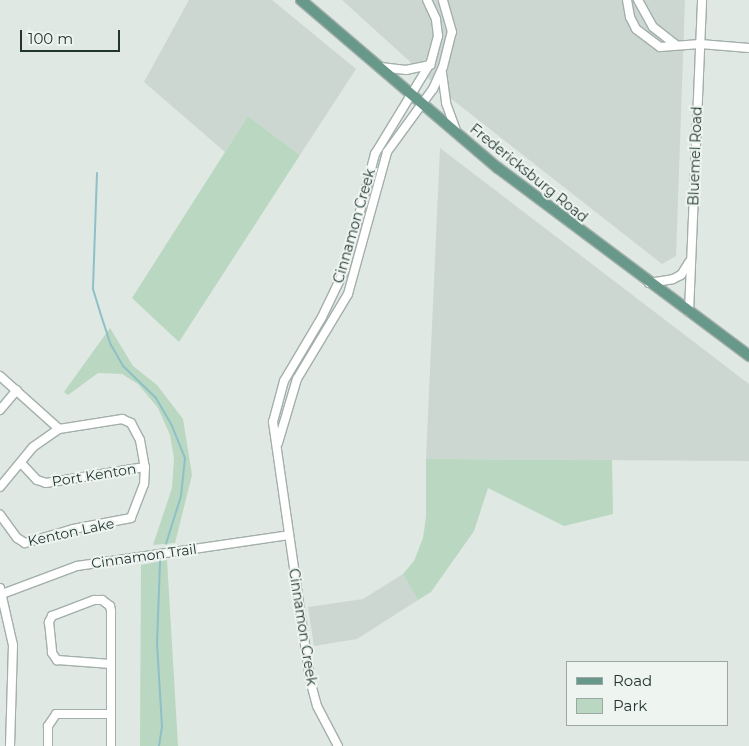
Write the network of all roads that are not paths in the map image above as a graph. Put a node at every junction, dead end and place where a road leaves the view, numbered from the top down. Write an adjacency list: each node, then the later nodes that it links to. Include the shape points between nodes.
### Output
1 (301, 0): 11 (main road, Fredericksburg Road)
2 (427, 0): 10 (street, Cinnamon Creek, via 436,19 438,36)
3 (443, 0): 12 (street, via 452,32)
4 (627, 0): 7 (street, via 636,29 660,46)
5 (638, 0): 7 (street, via 653,28)
6 (702, 0): 8 (street, Bluemel Road)
7 (675, 44): 8 (street)
8 (700, 44): 9 (street); 18 (street, Bluemel Road)
9 (749, 48)
10 (430, 65): 11 (street, via 406,70); 13 (street, Cinnamon Creek)
11 (381, 67): 13 (main road, Fredericksburg Road)
12 (442, 70): 14 (street, Cinnamon Creek); 15 (street, via 446,103)
13 (413, 96): 14 (main road, Fredericksburg Road); 16 (street, Cinnamon Creek, via 385,134)
14 (422, 103): 15 (main road, Fredericksburg Road); 17 (street, Cinnamon Creek, via 392,145)
15 (456, 131): 19 (main road, Fredericksburg Road, via 498,168)
16 (366, 181): 17 (street); 24 (street, Cinnamon Creek, via 345,269 322,317 292,365)
17 (378, 184): 25 (street, Cinnamon Creek, via 348,294 304,368)
18 (690, 260): 19 (street, via 685,270 673,279); 20 (street, Bluemel Road)
19 (648, 283): 20 (main road, Fredericksburg Road)
20 (689, 312): 21 (main road, Fredericksburg Road)
21 (749, 356)
22 (0, 376): 23 (street)
23 (17, 390): 26 (street); 27 (street)
24 (276, 406): 25 (street); 28 (street, Cinnamon Creek, via 273,432)
25 (287, 409): 28 (street, Cinnamon Creek)
26 (0, 410)
27 (59, 429): 29 (street, via 40,441); 30 (street, via 127,420 140,440)
28 (278, 442): 33 (street, Cinnamon Creek)
29 (21, 462): 30 (street, Port Kenton, via 37,480 46,483); 31 (street)
30 (145, 467): 32 (street, Kenton Lake, via 138,505 134,515 126,521 73,529 25,543 17,538)
31 (0, 487)
32 (0, 515)
33 (289, 535): 34 (street, Cinnamon Trail, via 77,566); 40 (street, Cinnamon Creek, via 314,693)
34 (1, 591): 37 (street, via 13,645)
35 (111, 664): 35 (street, via 111,611 106,602 94,600 55,613 50,620 50,637 52,653 58,660); 36 (street)
36 (111, 714): 38 (street, via 60,712 53,716 48,726); 39 (street)
37 (10, 746)
38 (48, 746)
39 (111, 746)
40 (338, 746)

